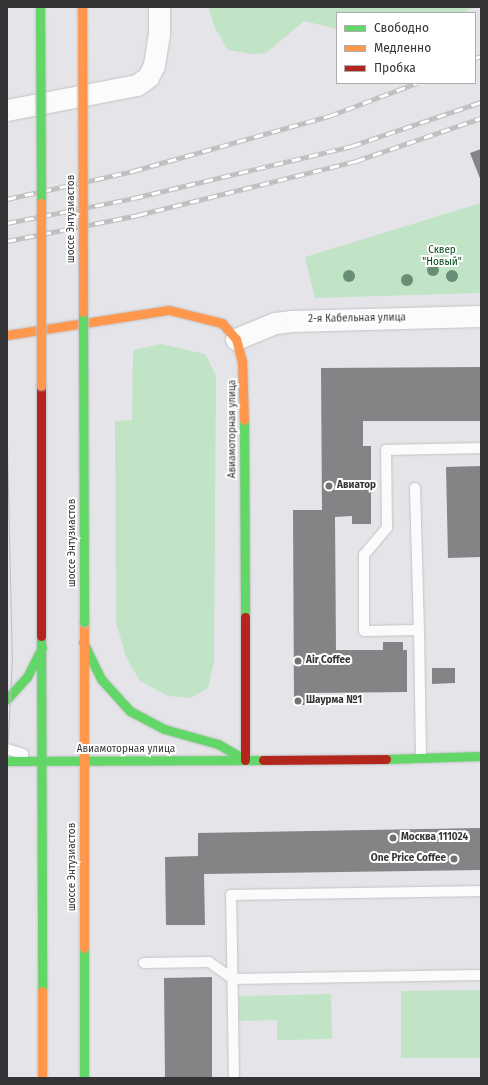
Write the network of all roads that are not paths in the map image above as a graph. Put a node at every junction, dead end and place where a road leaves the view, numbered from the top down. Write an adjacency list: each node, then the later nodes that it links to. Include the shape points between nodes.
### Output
1 (40, 7): 12 (main road, bridge)
2 (82, 7): 11 (main road, шоссе Энтузиастов, bridge)
3 (159, 7): 4 (street, via 159,35 154,65 148,77 137,85)
4 (7, 110)
5 (481, 316): 7 (street, 2-я Кабельная улица, via 275,322)
6 (7, 335): 7 (main road, Авиамоторная улица, via 169,310 222,323 231,330)
7 (236, 339): 17 (main road, Авиамоторная улица, via 244,381)
8 (481, 448): 10 (lane, via 386,450 387,528 364,555 364,631)
9 (416, 488): 10 (lane)
10 (419, 630): 16 (lane)
11 (83, 642): 17 (main road, Авиамоторная улица, via 101,679 117,700 130,710 164,729 218,744); 20 (main road, шоссе Энтузиастов)
12 (42, 648): 13 (main road, via 27,677); 19 (main road)
13 (7, 699)
14 (7, 749): 19 (lane)
15 (481, 756): 16 (main road, Авиамоторная улица)
16 (421, 757): 17 (main road, Авиамоторная улица)
17 (245, 760): 20 (main road, Авиамоторная улица)
18 (7, 761): 19 (main road, Авиамоторная улица)
19 (42, 761): 20 (main road, Авиамоторная улица); 25 (main road)
20 (84, 761): 26 (main road, шоссе Энтузиастов)
21 (481, 891): 24 (lane, via 231,895)
22 (144, 963): 24 (lane, via 209,962)
23 (481, 975): 24 (lane)
24 (233, 979): 27 (lane)
25 (42, 1078)
26 (84, 1078)
27 (234, 1078)

